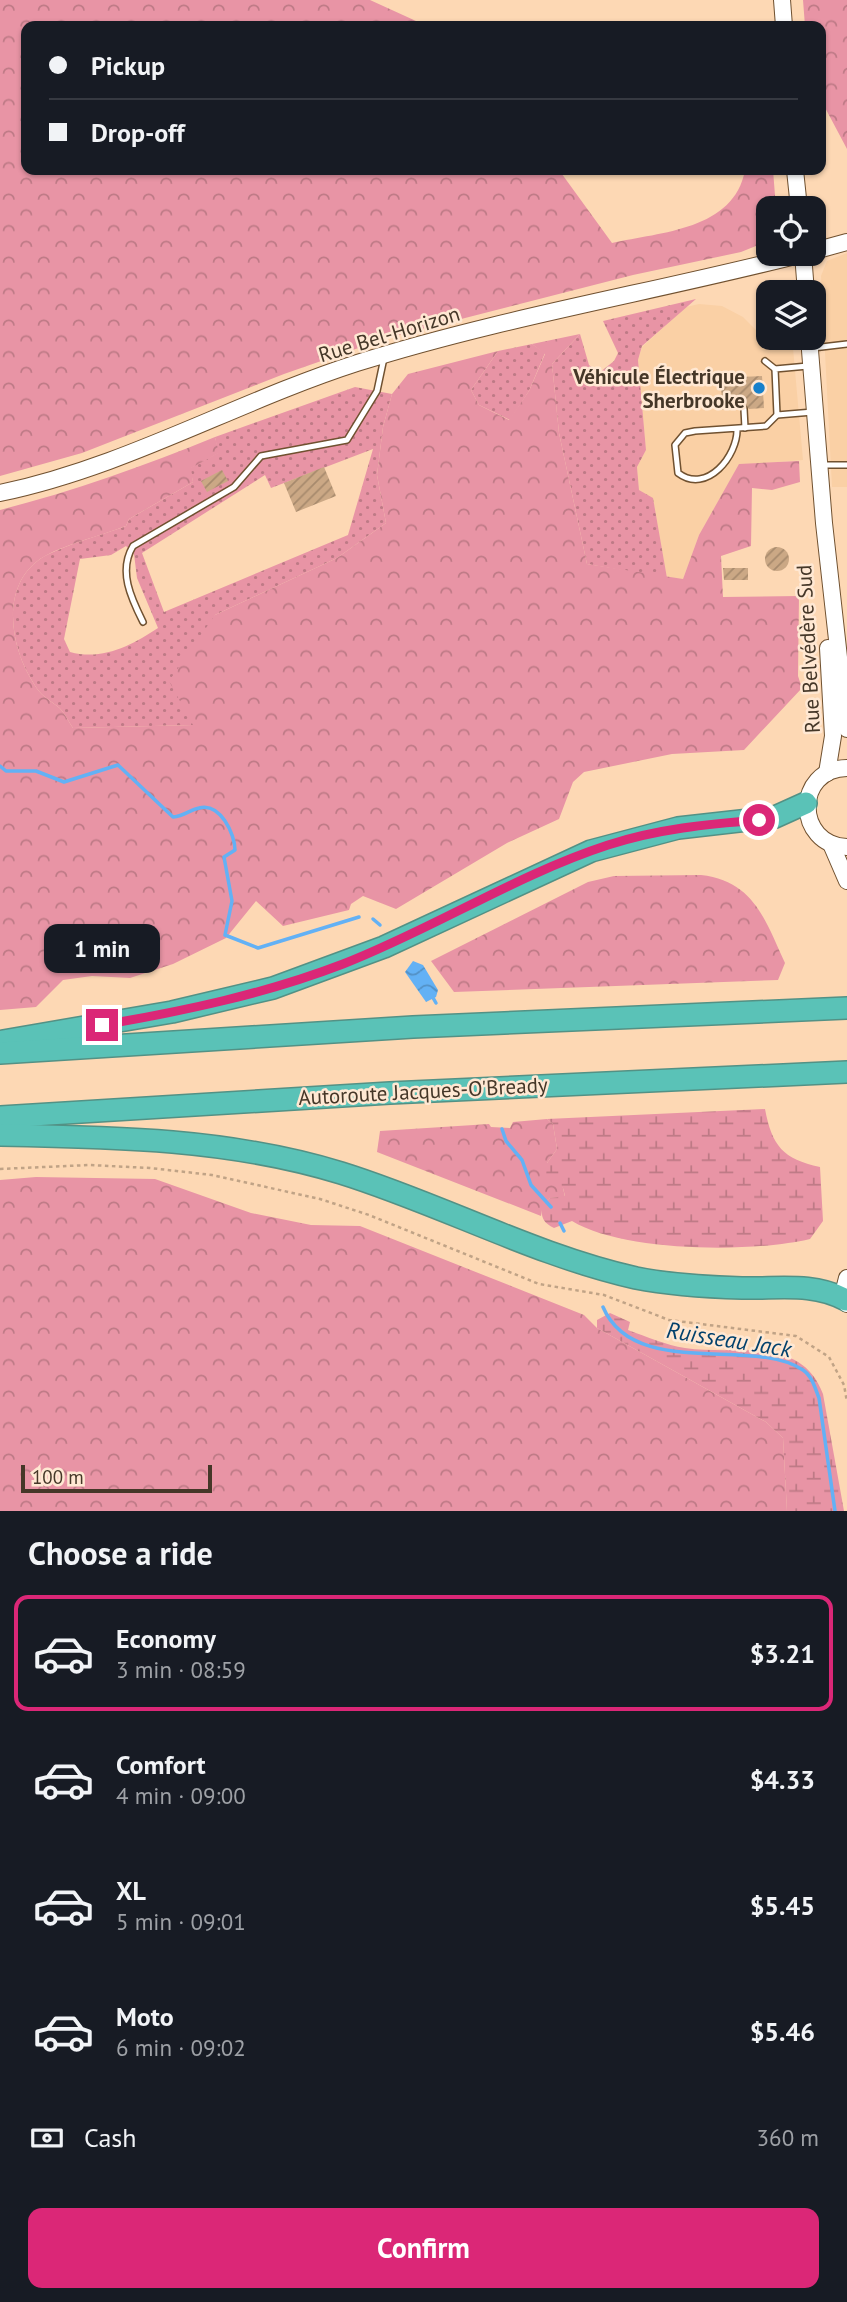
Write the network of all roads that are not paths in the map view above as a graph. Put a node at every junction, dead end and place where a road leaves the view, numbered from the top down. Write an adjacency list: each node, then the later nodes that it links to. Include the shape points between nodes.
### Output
1 (782, 0): 2 (street)
2 (784, 21)
3 (796, 175): 4 (street)
4 (798, 196)
5 (847, 242): 6 (street)
6 (826, 248)
7 (756, 265): 11 (street, Rue Bel-Horizon)
8 (826, 343): 9 (lane)
9 (847, 344)
10 (810, 350): 13 (street, Rue Belvédère Sud)
11 (384, 355): 22 (street, Rue Bel-Horizon, via 306,381 82,472); 24 (lane, via 377,391 347,440 261,456 234,487 133,546 128,554 127,582)
12 (765, 361): 14 (lane)
13 (811, 365): 14 (lane); 16 (street, Rue Belvédère Sud)
14 (775, 369): 17 (lane)
15 (744, 409): 18 (lane)
16 (815, 412): 17 (lane); 21 (street, Rue Belvédère Sud)
17 (777, 415): 18 (lane, via 766,426)
18 (745, 428): 19 (lane)
19 (737, 429): 19 (lane, via 682,435 675,446 677,471 688,478 716,472 736,447)
20 (847, 465): 21 (lane)
21 (819, 466): 23 (street, Rue Belvédère Sud)
22 (0, 494)
23 (824, 523): 25 (street, Rue Belvédère Sud); 27 (street, Rue Belvédère Sud, via 833,731)
24 (143, 622)
25 (847, 729)
26 (847, 768): 27 (street)
27 (827, 773): 28 (street, via 813,785)
28 (806, 803): 29 (street, via 810,826 819,837); 32 (highway, via 775,817 670,830 591,851 384,947 284,985 172,1012)
29 (839, 846): 30 (street)
30 (847, 881)
31 (847, 1008): 33 (highway)
32 (0, 1041)
33 (0, 1053)
34 (847, 1072): 35 (highway, Autoroute Jacques-O'Bready, via 401,1092)
35 (0, 1117)
36 (0, 1135): 38 (highway, via 163,1141 260,1153 366,1181 617,1273 694,1286 818,1288)
37 (847, 1278): 38 (street)
38 (846, 1302)

